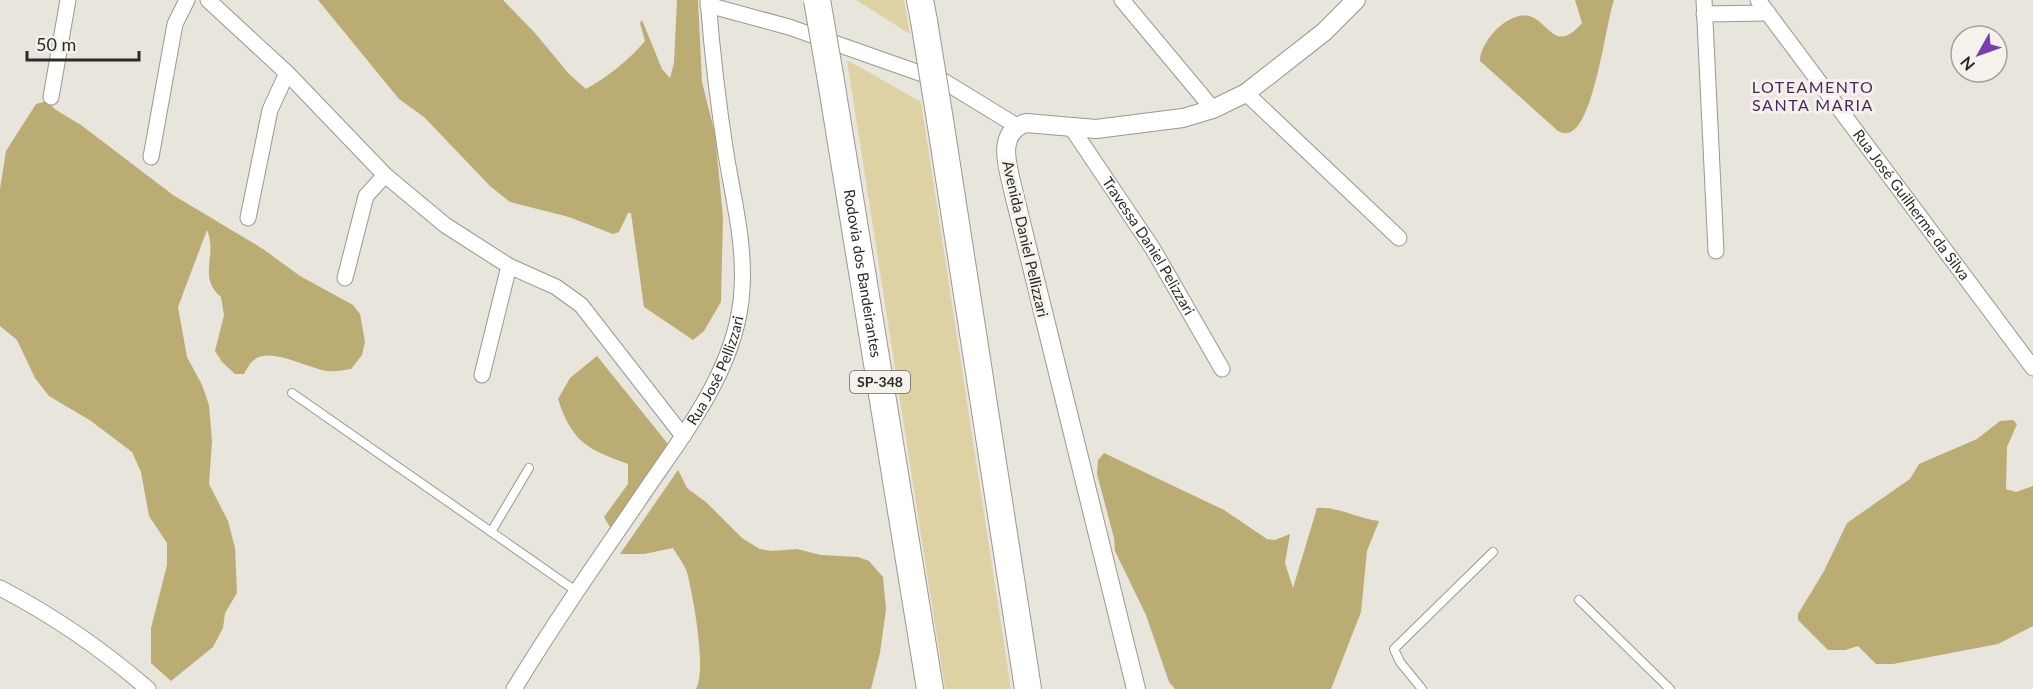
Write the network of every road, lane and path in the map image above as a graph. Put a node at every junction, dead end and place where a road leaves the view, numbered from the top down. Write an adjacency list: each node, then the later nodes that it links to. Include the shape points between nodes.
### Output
1 (68, 0): 14 (street)
2 (187, 0): 18 (street, via 175,24)
3 (208, 0): 12 (street)
4 (817, 0): 39 (highway, Rodovia dos Bandeirantes / SP-348, bridge)
5 (1122, 0): 15 (street)
6 (1356, 0): 13 (street, via 1324,32)
7 (1758, 0): 11 (street, Rua José Guilherme da Silva)
8 (708, 2): 16 (street, via 945,82); 29 (street, Rua José Pellizzari, via 738,227 742,289 725,358)
9 (1704, 7): 11 (street); 22 (street)
10 (922, 10): 40 (highway, bridge)
11 (1768, 13): 25 (street, Rua José Guilherme da Silva)
12 (287, 73): 19 (street); 20 (street, via 270,110)
13 (1246, 93): 15 (street); 21 (street)
14 (51, 97)
15 (1213, 109): 17 (street, via 1127,126)
16 (1017, 126): 17 (street, via 1040,123); 41 (street, Avenida Daniel Pellizzari, via 1006,139 1014,194)
17 (1071, 127): 26 (street, Travessa Daniel Pelizzari, via 1153,249)
18 (151, 157)
19 (386, 175): 23 (street, via 445,225); 24 (street, via 366,196)
20 (248, 218)
21 (1399, 238)
22 (1716, 251)
23 (509, 266): 27 (street); 29 (street, via 556,287 580,305)
24 (345, 278)
25 (2033, 368)
26 (1222, 369)
27 (482, 375)
28 (292, 393): 31 (lane)
29 (683, 436): 34 (street, Rua José Pellizzari)
30 (529, 468): 31 (lane)
31 (491, 532): 34 (lane)
32 (1493, 552): 36 (lane, via 1394,649)
33 (0, 588): 37 (street, via 76,632)
34 (576, 591): 38 (street, Rua José Pellizzari)
35 (1580, 600): 42 (lane)
36 (1418, 687)
37 (148, 689)
38 (514, 689)
39 (930, 689)
40 (1028, 689)
41 (1136, 689)
42 (1670, 689)

